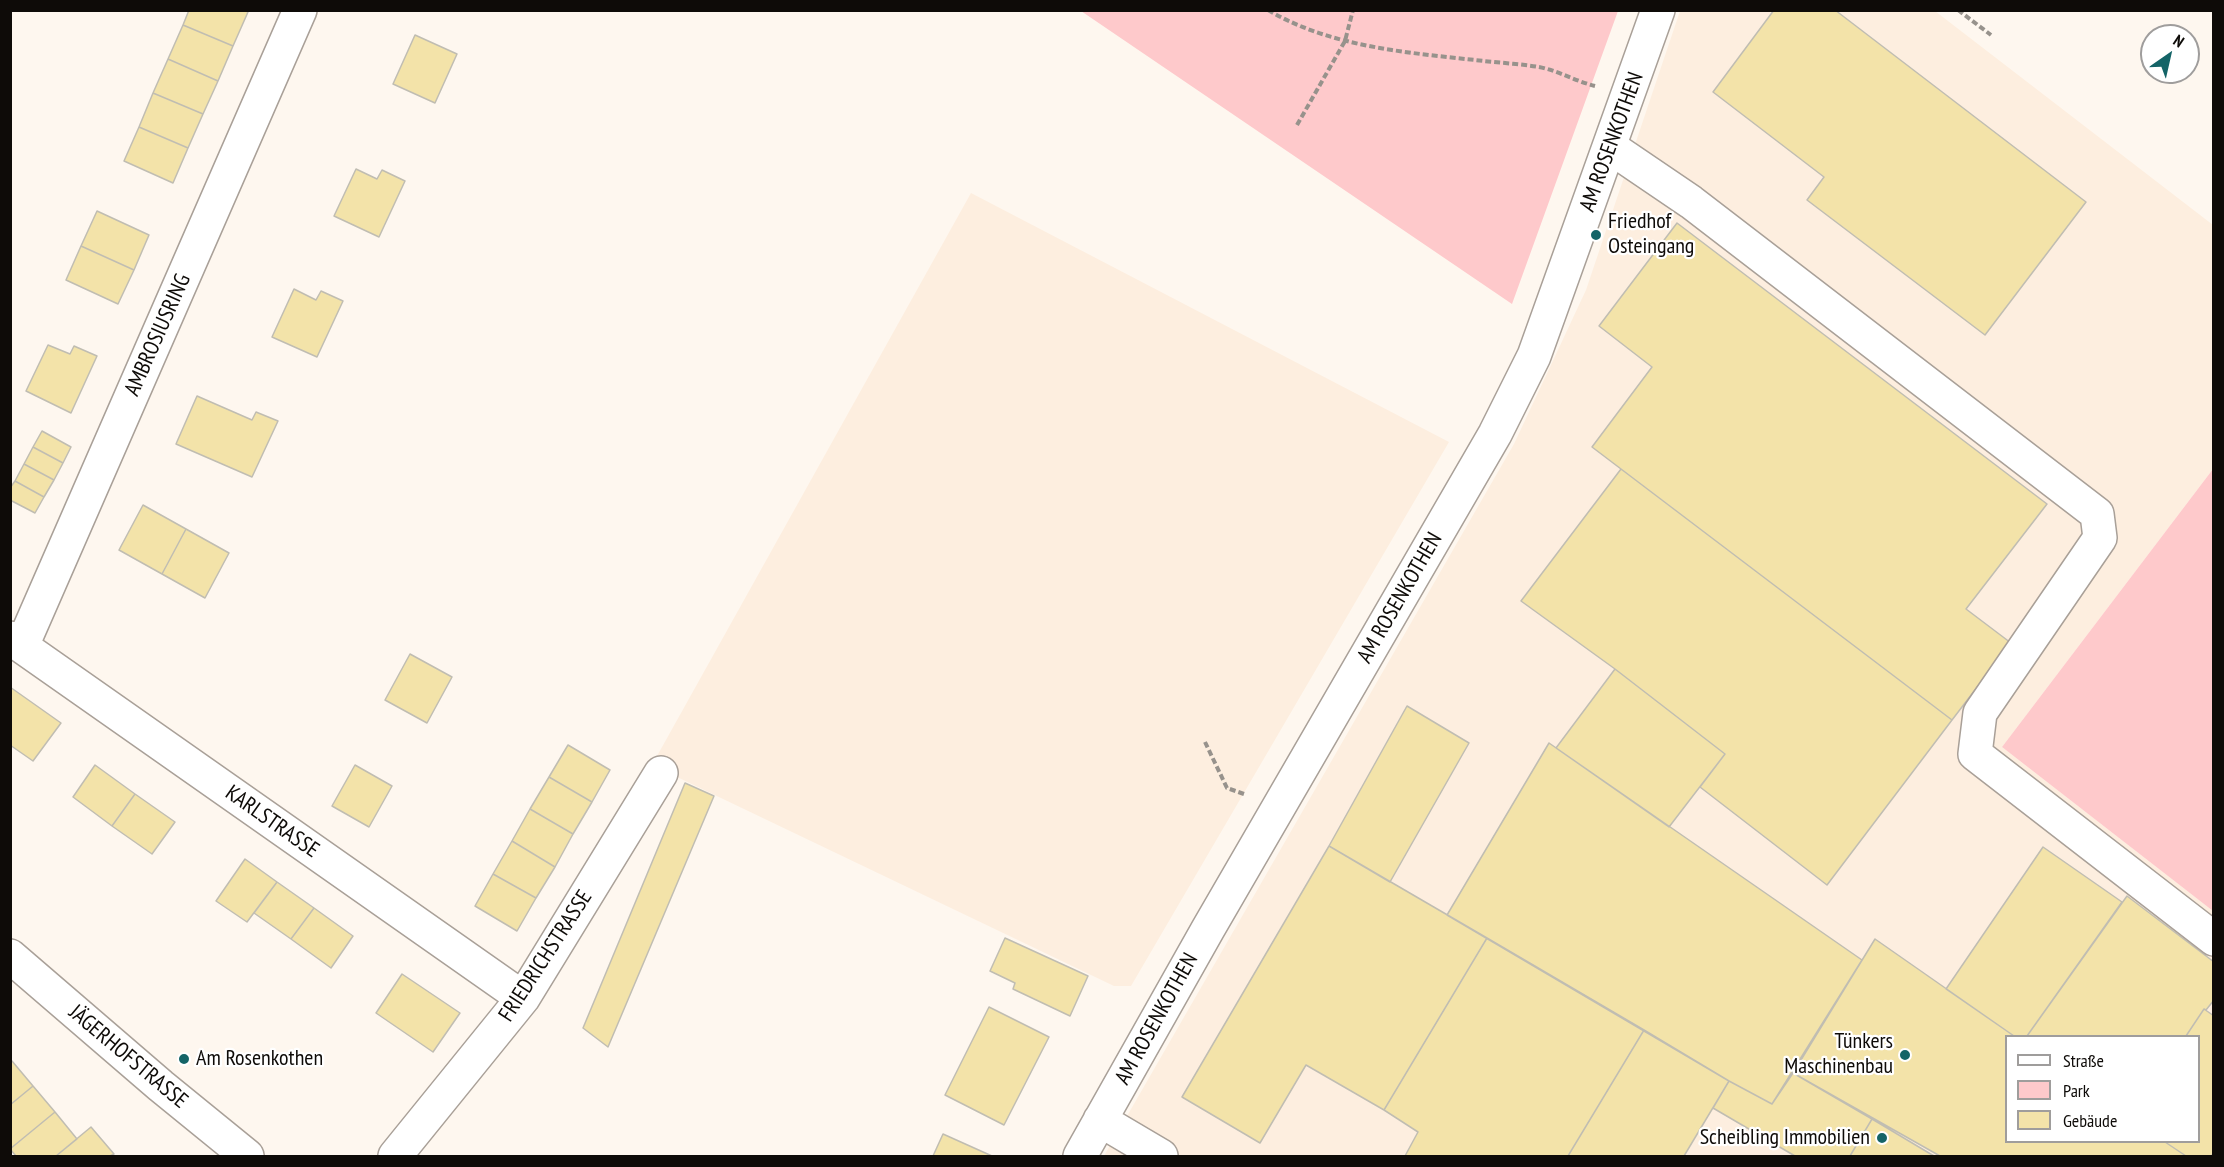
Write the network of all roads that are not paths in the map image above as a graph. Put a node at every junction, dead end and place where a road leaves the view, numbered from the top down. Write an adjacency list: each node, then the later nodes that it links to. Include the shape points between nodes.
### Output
1 (300, 10): 4 (street, AMBROSIUSRING)
2 (1658, 10): 3 (street, AM ROSENKOTHEN)
3 (1610, 147): 6 (street, via 1691,202 2097,514 2100,538 1980,713 1975,754); 9 (street, AM ROSENKOTHEN, via 1534,356 1496,434)
4 (16, 642): 8 (street, KARLSTRASSE)
5 (661, 773): 8 (street, FRIEDRICHSTRASSE)
6 (2214, 939)
7 (10, 956): 10 (street, JÄGERHOFSTRASSE)
8 (523, 998): 11 (street, FRIEDRICHSTRASSE)
9 (1100, 1120): 12 (street, AM ROSENKOTHEN); 13 (street)
10 (247, 1156)
11 (394, 1156)
12 (1080, 1156)
13 (1161, 1156)

